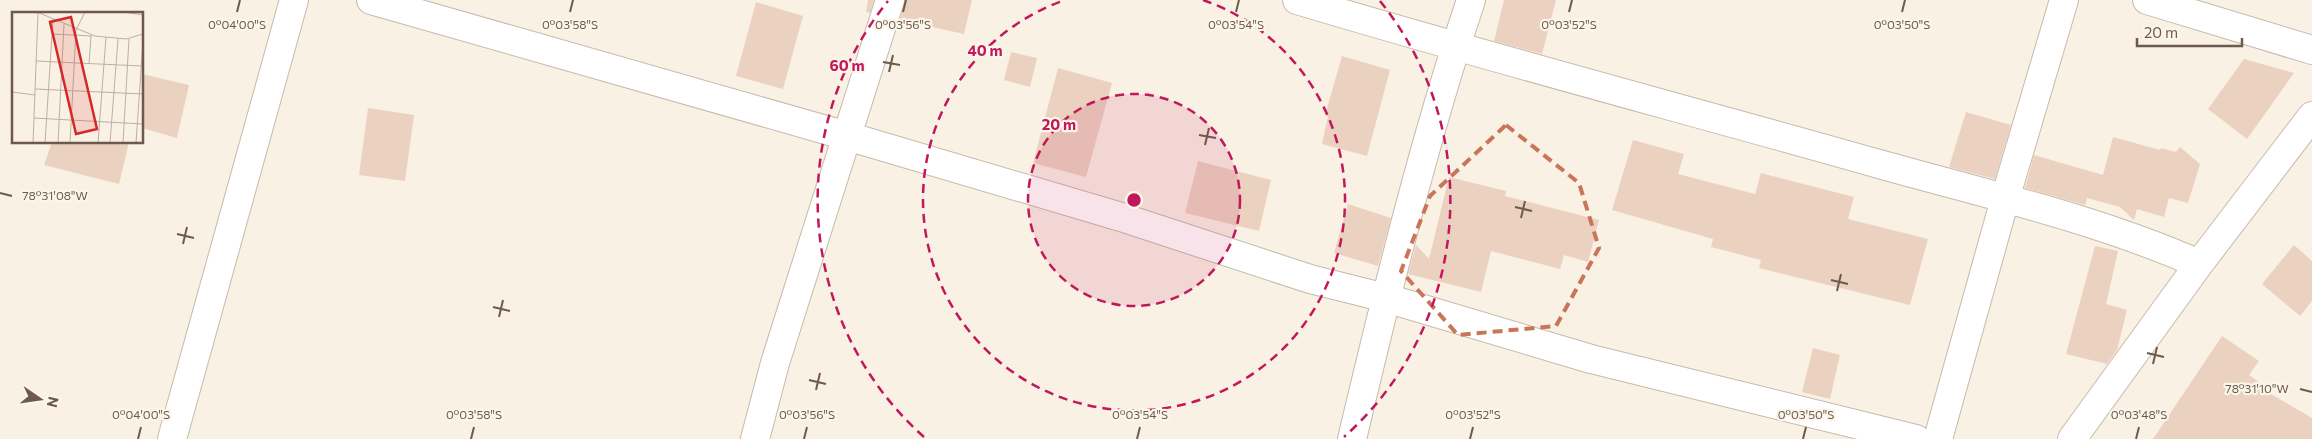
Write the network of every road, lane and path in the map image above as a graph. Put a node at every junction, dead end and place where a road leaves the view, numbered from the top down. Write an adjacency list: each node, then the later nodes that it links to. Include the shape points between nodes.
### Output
1 (294, 0): 15 (street)
2 (370, 0): 11 (street)
3 (890, 0): 11 (street)
4 (1297, 0): 8 (street)
5 (1471, 0): 8 (street)
6 (2064, 0): 12 (street)
7 (2147, 0): 9 (street)
8 (1455, 48): 12 (street); 14 (street)
9 (2312, 50)
10 (2312, 116): 13 (street)
11 (846, 136): 14 (street, via 1121,217 1310,279); 16 (street, via 775,363)
12 (2005, 199): 13 (street, via 2162,248); 19 (street)
13 (2199, 264): 20 (street)
14 (1386, 298): 17 (street); 18 (street, via 1591,359)
15 (172, 439)
16 (755, 439)
17 (1352, 439)
18 (1916, 439)
19 (1938, 439)
20 (2072, 439)

